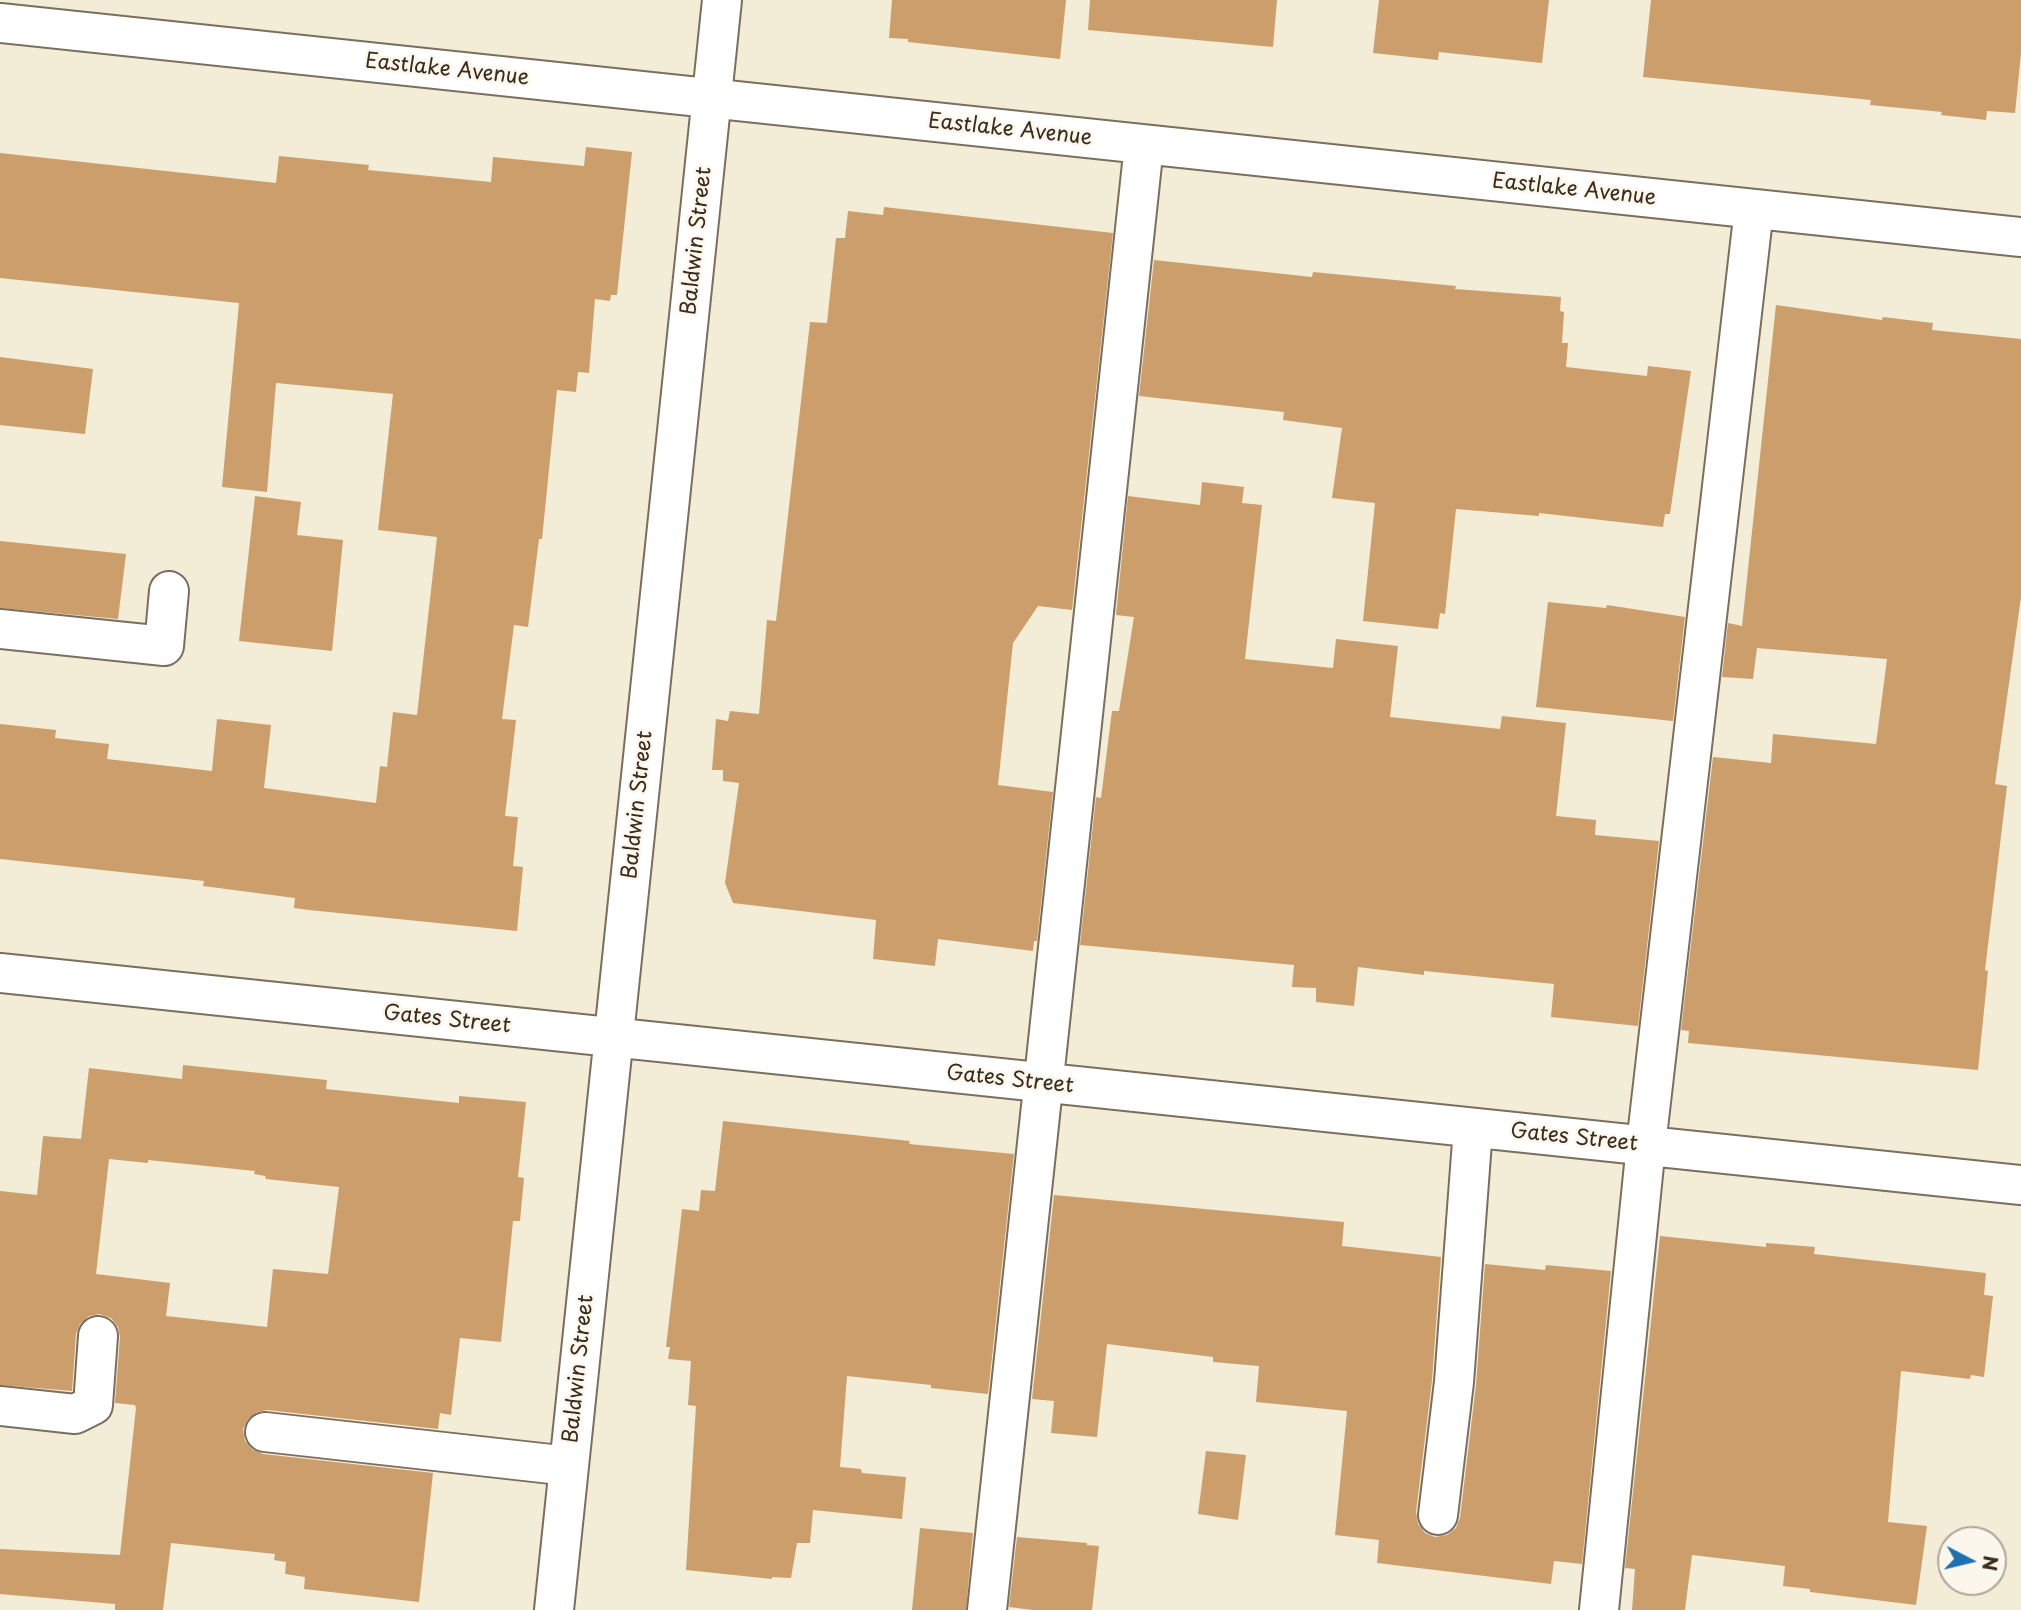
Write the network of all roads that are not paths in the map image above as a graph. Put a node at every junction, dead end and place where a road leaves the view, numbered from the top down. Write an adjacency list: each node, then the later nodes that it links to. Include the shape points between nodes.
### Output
1 (722, 0): 3 (street, Baldwin Street)
2 (0, 23): 3 (street, Eastlake Avenue)
3 (712, 97): 4 (street, Eastlake Avenue); 10 (street, Baldwin Street)
4 (1144, 145): 5 (street, Eastlake Avenue); 11 (street)
5 (1754, 209): 6 (street, Eastlake Avenue); 13 (street)
6 (2021, 237)
7 (169, 591): 8 (street, via 164,646)
8 (0, 629)
9 (0, 973): 10 (street, Gates Street)
10 (614, 1038): 11 (street, Gates Street); 18 (street, Baldwin Street)
11 (1043, 1083): 12 (street, Gates Street); 21 (street)
12 (1473, 1128): 13 (street, Gates Street); 19 (street, via 1454,1382)
13 (1646, 1145): 14 (street, Gates Street); 22 (street)
14 (2021, 1185)
15 (98, 1336): 16 (street, via 93,1405 75,1414)
16 (0, 1406)
17 (265, 1432): 18 (street)
18 (569, 1466): 20 (street, Baldwin Street)
19 (1438, 1515)
20 (554, 1610)
21 (988, 1610)
22 (1599, 1610)

